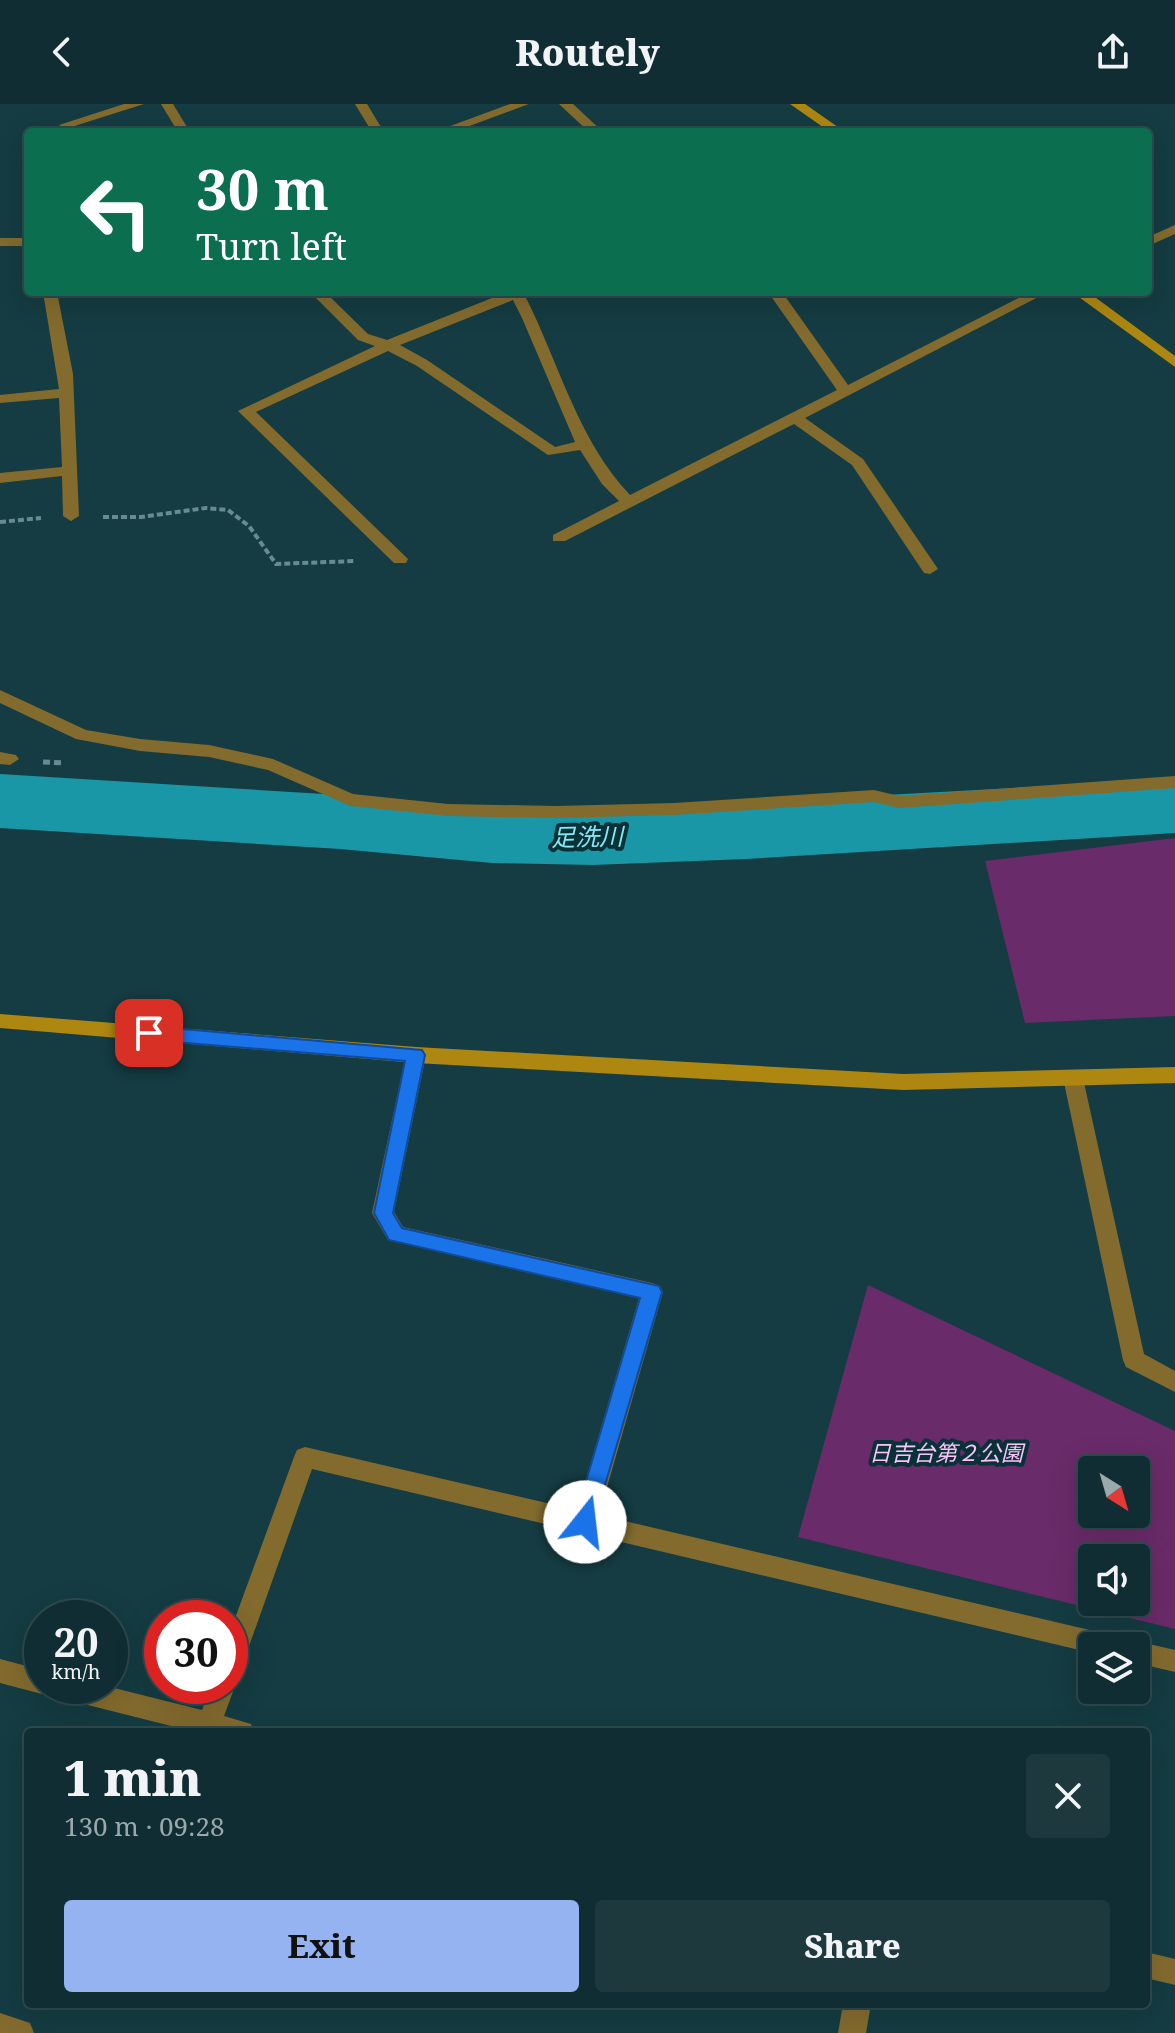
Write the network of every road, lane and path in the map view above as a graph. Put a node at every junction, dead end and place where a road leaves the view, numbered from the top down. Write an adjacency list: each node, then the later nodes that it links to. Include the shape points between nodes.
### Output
1 (138, 104): 7 (street)
2 (167, 104): 8 (street)
3 (361, 104): 9 (street)
4 (523, 104): 10 (street)
5 (565, 104): 11 (street)
6 (796, 104): 12 (street)
7 (65, 125)
8 (180, 128)
9 (376, 128)
10 (452, 128)
11 (592, 128)
12 (833, 128)
13 (1175, 229): 14 (street)
14 (1152, 240)
15 (0, 242): 16 (street)
16 (24, 242)
17 (51, 296): 27 (street)
18 (321, 296): 24 (street, via 363,337)
19 (507, 296): 24 (street)
20 (519, 296): 30 (street)
21 (778, 296): 26 (street)
22 (1033, 296): 26 (street)
23 (1084, 296): 25 (street)
24 (388, 345): 30 (street, via 553,452); 37 (street, via 246,411)
25 (1175, 363)
26 (844, 390): 29 (street)
27 (67, 393): 28 (street); 31 (street)
28 (0, 399)
29 (793, 417): 33 (street); 38 (street, via 858,462)
30 (584, 444): 33 (street, via 611,487)
31 (70, 471): 32 (street); 34 (street)
32 (0, 478)
33 (628, 502): 36 (street)
34 (71, 516): 35 (path); 37 (path, via 216,509 236,513 276,564)
35 (0, 522)
36 (559, 538)
37 (400, 559)
38 (930, 569)
39 (0, 696): 40 (street, via 82,735 273,765 350,800 448,810 674,809 874,796 899,802)
40 (1175, 782)
41 (0, 1021): 42 (street)
42 (416, 1055): 44 (street, via 903,1082); 46 (street, via 383,1213 396,1234 652,1292)
43 (1175, 1075): 44 (street)
44 (1073, 1078): 45 (street, via 1134,1360)
45 (1175, 1382)
46 (585, 1522): 47 (street, via 305,1457); 48 (street)
47 (248, 1616)
48 (1078, 1638)
49 (1150, 1655): 50 (street)
50 (1175, 1661)
51 (0, 1671): 52 (street)
52 (24, 1677)
53 (128, 1703): 55 (street)
54 (216, 1704): 55 (street)
55 (209, 1723): 56 (street)
56 (227, 1728)
57 (1150, 1966): 58 (street)
58 (1175, 1972)
59 (856, 2008): 62 (street)
60 (0, 2027): 61 (street)
61 (20, 2033)
62 (852, 2033)

